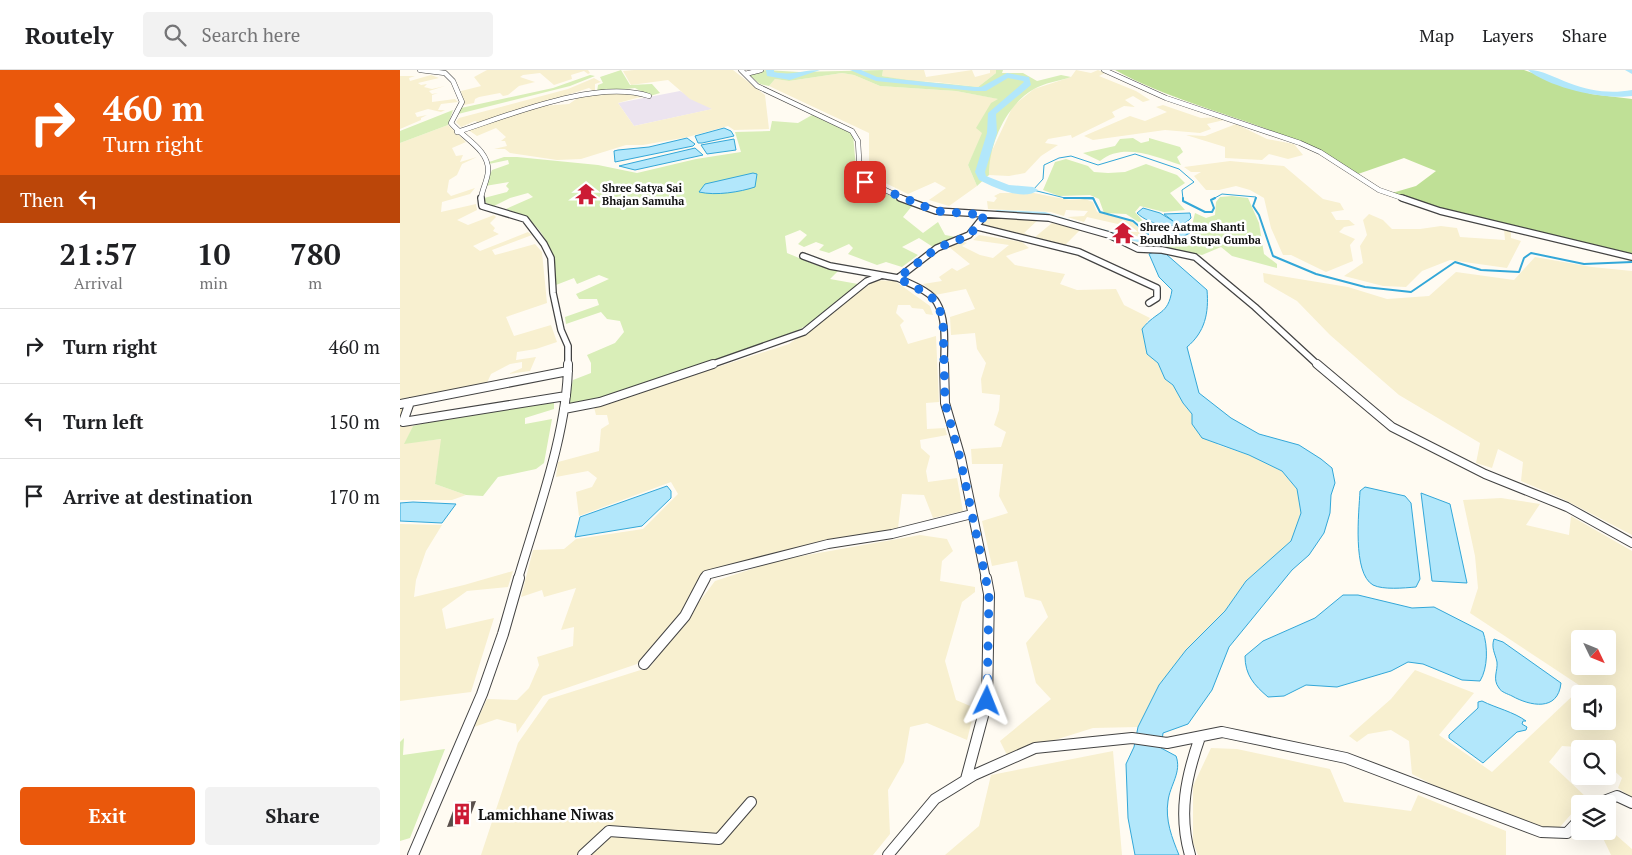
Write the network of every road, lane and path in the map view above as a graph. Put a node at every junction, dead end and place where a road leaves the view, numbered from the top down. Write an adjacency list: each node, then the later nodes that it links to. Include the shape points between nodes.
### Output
1 (420, 70): 6 (street, via 448,74 462,102 451,123)
2 (761, 70): 4 (street)
3 (1104, 70): 10 (street, via 1166,98 1276,133 1313,149 1379,190 1440,211)
4 (743, 72): 7 (street, via 757,86 856,134 859,174 865,182 936,211)
5 (648, 96): 6 (street, via 641,91 629,90 563,99)
6 (457, 132): 14 (street, via 476,146 485,158 488,169 480,195 482,206 525,219 551,258 553,293 568,346)
7 (985, 215): 8 (street); 20 (street, via 1049,218 1109,235 1138,249 1195,257 1392,427 1485,474 1566,507)
8 (978, 227): 12 (street, via 969,236 937,248); 13 (street, via 1079,252 1106,263 1158,288 1157,298)
9 (803, 256): 11 (street, via 814,262)
10 (1632, 257)
11 (880, 276): 12 (street); 18 (street, via 867,281 804,332 641,389)
12 (898, 278): 19 (street, via 937,302 943,320 945,403)
13 (1149, 303)
14 (568, 371): 15 (street); 16 (street)
15 (566, 396): 16 (street, via 403,422); 18 (street)
16 (410, 402): 17 (street)
17 (400, 404)
18 (564, 409): 28 (street, via 503,634 482,694)
19 (972, 514): 21 (street, via 892,534 828,544 706,575 685,616); 23 (street, via 989,594 987,701)
20 (1632, 543)
21 (644, 664)
22 (1200, 738): 23 (street, via 1167,743 1132,738 1035,748); 27 (street, via 1222,732 1346,758 1541,832 1567,833); 31 (street, via 1189,768 1182,809 1185,842)
23 (966, 780): 30 (street, via 935,799)
24 (1616, 796): 26 (street)
25 (751, 802): 29 (street, via 719,839 609,830)
26 (1632, 803)
27 (1571, 829)
28 (413, 855)
29 (583, 855)
30 (888, 855)
31 (1190, 855)

